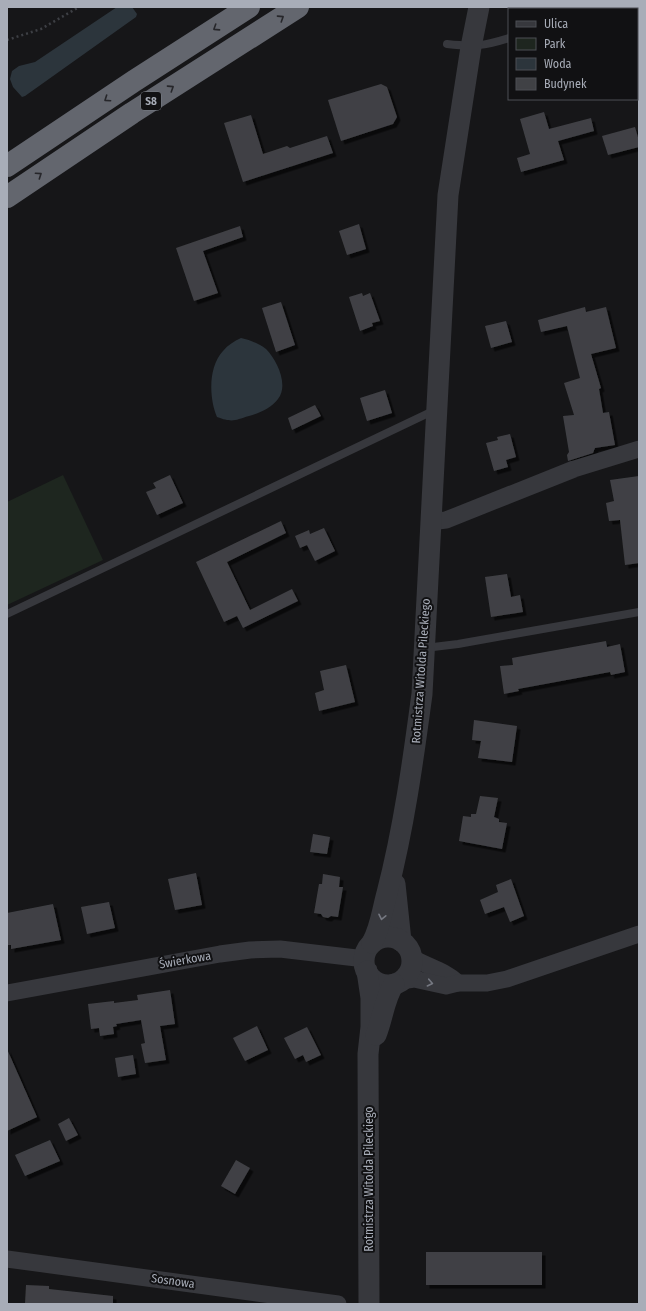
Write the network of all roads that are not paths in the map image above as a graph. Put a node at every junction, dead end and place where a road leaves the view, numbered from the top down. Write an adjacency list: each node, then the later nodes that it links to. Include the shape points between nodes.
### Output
1 (249, 7): 7 (highway, S8, one-way to 7)
2 (298, 7): 8 (highway, S8, one-way to 2)
3 (479, 7): 6 (street, Rotmistrza Witolda Pileckiego)
4 (508, 38): 6 (lane)
5 (447, 44): 6 (lane)
6 (471, 47): 9 (street, Rotmistrza Witolda Pileckiego, via 448,195)
7 (7, 166)
8 (7, 197)
9 (437, 409): 11 (street, Rotmistrza Witolda Pileckiego); 13 (lane)
10 (639, 449): 11 (street, via 574,469 446,520)
11 (430, 522): 14 (street, Rotmistrza Witolda Pileckiego)
12 (639, 612): 14 (lane)
13 (7, 614)
14 (424, 648): 15 (street, Rotmistrza Witolda Pileckiego, via 422,694 412,775)
15 (394, 865): 17 (street, Rotmistrza Witolda Pileckiego, via 395,893); 18 (street, Rotmistrza Witolda Pileckiego, one-way to 18, via 379,931)
16 (639, 934): 20 (street, via 507,979)
17 (406, 949): 18 (street, via 394,938 387,937 379,939); 19 (street, via 411,969); 20 (street, via 421,963 450,975)
18 (368, 958): 19 (street, via 372,978 386,984); 21 (street, Świerkowa, via 280,949 250,950); 22 (street, Rotmistrza Witolda Pileckiego, via 371,998)
19 (397, 982): 20 (street, one-way to 20, via 414,979 446,986); 22 (street, Rotmistrza Witolda Pileckiego, via 390,990)
20 (458, 984)
21 (7, 992)
22 (368, 1054): 25 (street, Rotmistrza Witolda Pileckiego)
23 (7, 1259): 24 (street, Sosnowa)
24 (338, 1304)
25 (369, 1304)

